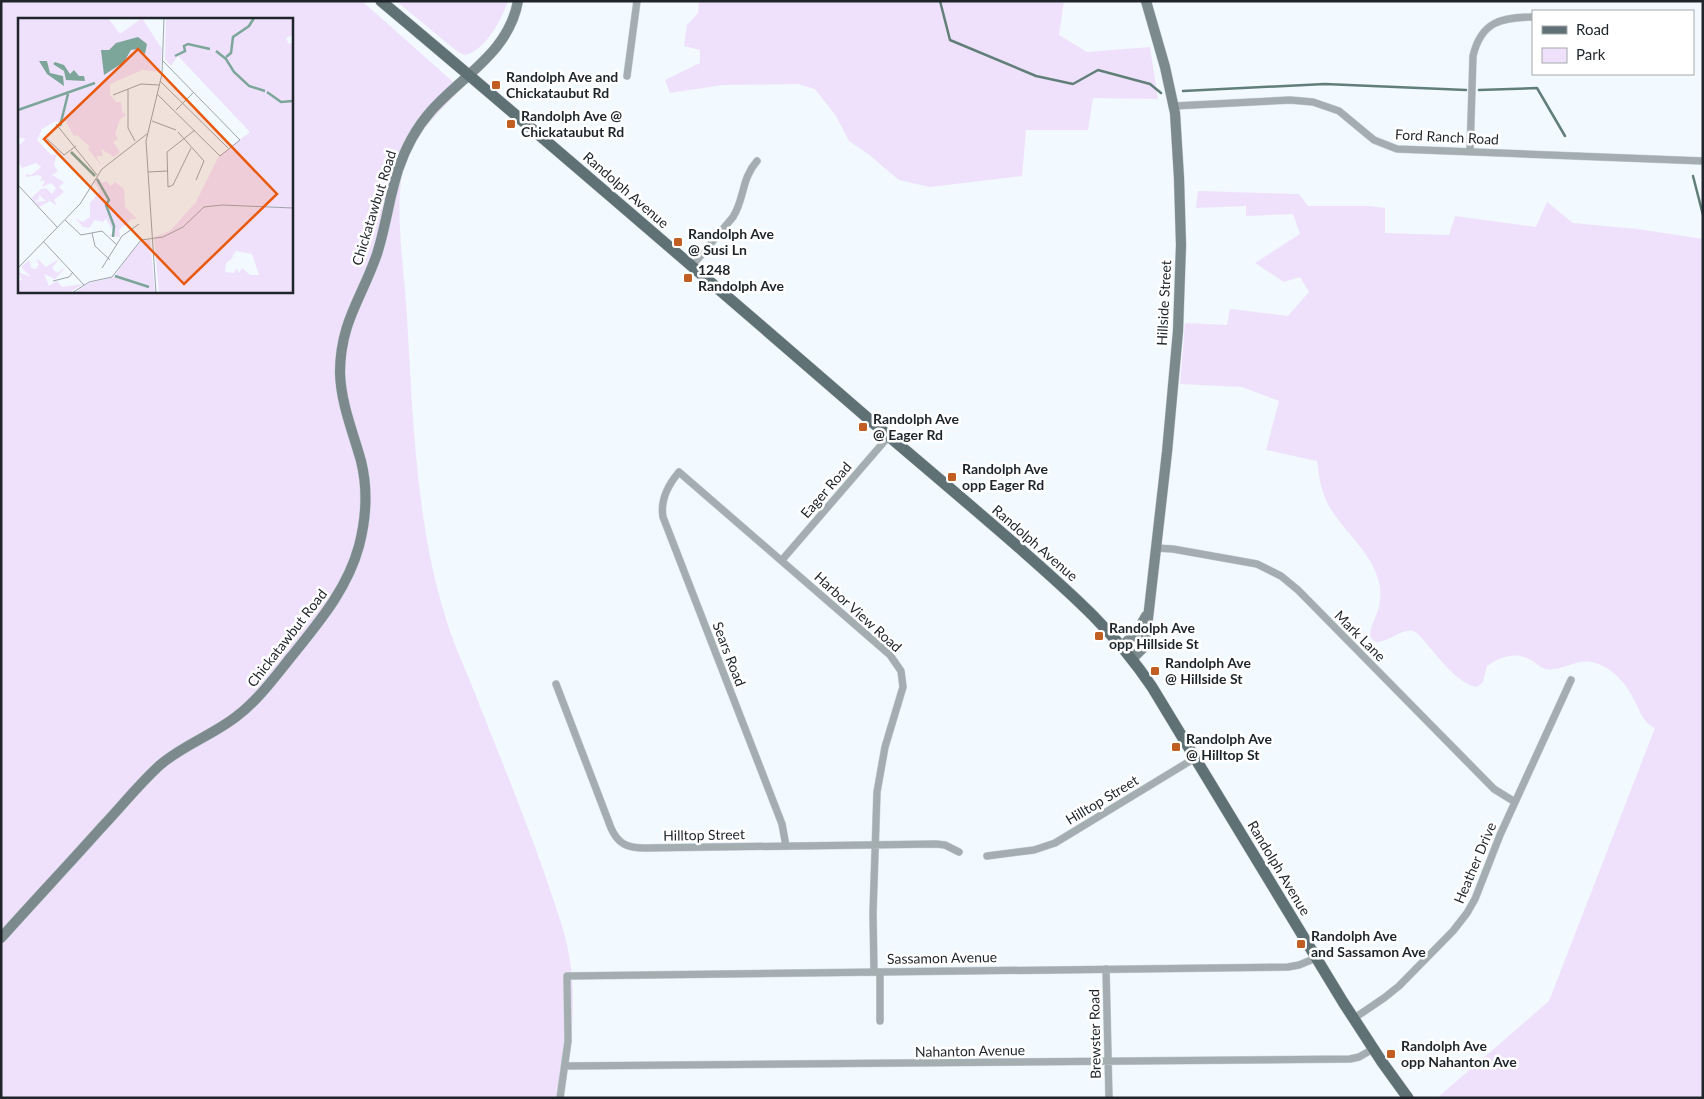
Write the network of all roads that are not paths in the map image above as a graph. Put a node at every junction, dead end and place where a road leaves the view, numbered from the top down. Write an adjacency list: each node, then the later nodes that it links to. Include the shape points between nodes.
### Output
1 (381, 1): 6 (main road, Randolph Avenue)
2 (518, 1): 6 (main road, Chickatawbut Road, via 507,34)
3 (637, 1): 7 (street)
4 (1146, 1): 8 (main road, Hillside Street)
5 (1532, 17): 9 (street, via 1501,20 1486,30 1475,46)
6 (469, 75): 12 (main road, Randolph Avenue); 28 (main road, Chickatawbut Road, via 430,112 404,153 376,258 344,337 340,364 342,395 361,461 365,498 358,548 341,589 322,618 258,697 230,721 162,763)
7 (627, 76)
8 (1174, 106): 9 (street, Ford Ranch Road, via 1290,100 1313,102 1339,111 1374,140 1391,148); 15 (main road, Hillside Street, via 1181,233 1179,300)
9 (1470, 152): 11 (street, Ford Ranch Road)
10 (757, 161): 12 (street, via 748,173 733,217)
11 (1703, 161)
12 (692, 266): 13 (main road, Randolph Avenue)
13 (889, 436): 16 (street, Eager Road); 18 (main road, Randolph Avenue, via 1072,594)
14 (679, 472): 16 (street, Harbor View Road); 25 (street, Sears Road, via 664,498 663,517 782,824)
15 (1156, 548): 17 (main road, Hillside Street); 23 (street, Mark Lane, via 1244,561 1281,576 1494,789)
16 (782, 560): 24 (street, Harbor View Road, via 890,655 901,671 902,691 888,739 876,801)
17 (1150, 608): 18 (main road, Hillside Street, via 1140,629); 19 (main road, Hillside Street, via 1145,642)
18 (1122, 646): 19 (main road, Randolph Avenue)
19 (1132, 659): 22 (main road, Randolph Avenue)
20 (1571, 680): 23 (street, Heather Drive)
21 (556, 684): 25 (street, Hilltop Street, via 611,828 623,844 645,848)
22 (1195, 758): 27 (street, Hilltop Street, via 1055,842 1034,850); 29 (main road, Randolph Avenue)
23 (1515, 802): 32 (street, Heather Drive, via 1475,899 1463,919 1400,986)
24 (876, 845): 25 (street, Hilltop Street); 26 (street, Hilltop Street, via 936,844); 31 (street, Harbor View Road, via 873,913)
25 (786, 846)
26 (960, 852)
27 (987, 856)
28 (1, 938)
29 (1316, 958): 30 (street, Sassamon Avenue, via 1294,966); 32 (main road, Randolph Avenue)
30 (1106, 969): 31 (street, Sassamon Avenue); 35 (street, Brewster Road)
31 (877, 972): 33 (street, Harbor View Road); 36 (street, Sassamon Avenue, via 567,976)
32 (1353, 1019): 34 (main road, Randolph Avenue)
33 (880, 1021)
34 (1373, 1049): 35 (street, Nahanton Avenue, via 1350,1059); 39 (main road, Randolph Avenue)
35 (1108, 1061): 36 (street, Nahanton Avenue); 38 (street, Brewster Road)
36 (565, 1066): 37 (street)
37 (560, 1098)
38 (1109, 1098)
39 (1408, 1098)

